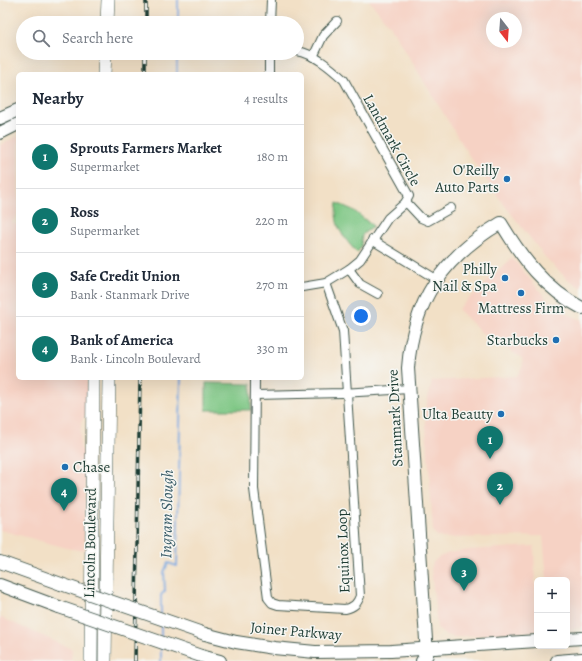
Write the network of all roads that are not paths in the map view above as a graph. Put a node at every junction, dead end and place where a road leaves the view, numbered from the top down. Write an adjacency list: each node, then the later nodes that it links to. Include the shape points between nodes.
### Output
1 (108, 0): 3 (main road)
2 (270, 0): 4 (street)
3 (107, 16)
4 (270, 16)
5 (337, 21): 7 (street, via 323,36)
6 (304, 53): 7 (street, Landmark Circle)
7 (312, 57): 16 (street, Landmark Circle, via 344,80 406,190 409,196)
8 (105, 60): 10 (main road)
9 (269, 60): 11 (street)
10 (104, 72)
11 (269, 72)
12 (16, 111): 13 (main road)
13 (0, 118)
14 (16, 125): 15 (main road)
15 (0, 133)
16 (406, 202): 17 (street, via 421,218 428,221); 18 (street, Landmark Circle, via 388,218)
17 (451, 208)
18 (372, 240): 19 (street, Landmark Circle, via 360,260); 20 (street)
19 (349, 269): 21 (street, Landmark Circle); 23 (street, via 360,284)
20 (436, 279): 24 (main road, Stanmark Drive, via 466,247 501,223 518,251 538,275 565,298); 28 (main road, Stanmark Drive, via 421,308 412,336 408,368)
21 (326, 283): 22 (street, Landmark Circle); 29 (street, Equinox Loop, via 343,331)
22 (304, 287)
23 (378, 294)
24 (582, 308)
25 (93, 380): 38 (main road, Lincoln Boulevard)
26 (109, 380): 39 (main road, Lincoln Boulevard)
27 (255, 380): 30 (street, Equinox Loop)
28 (409, 388): 29 (street); 36 (main road, Stanmark Drive)
29 (348, 393): 30 (street); 30 (street, Equinox Loop, via 360,596 358,603 345,609 278,605 268,598 254,489)
30 (255, 395)
31 (0, 562): 36 (main road, Joiner Parkway, bridge, via 205,634 236,642 315,652 384,651)
32 (0, 585): 40 (main road, bridge)
33 (582, 638): 34 (main road)
34 (570, 639)
35 (534, 640): 36 (main road, Joiner Parkway)
36 (426, 647): 41 (main road, Stanmark Drive, via 428,655)
37 (582, 659): 42 (main road)
38 (91, 661)
39 (105, 661)
40 (220, 661)
41 (422, 661)
42 (557, 661)

